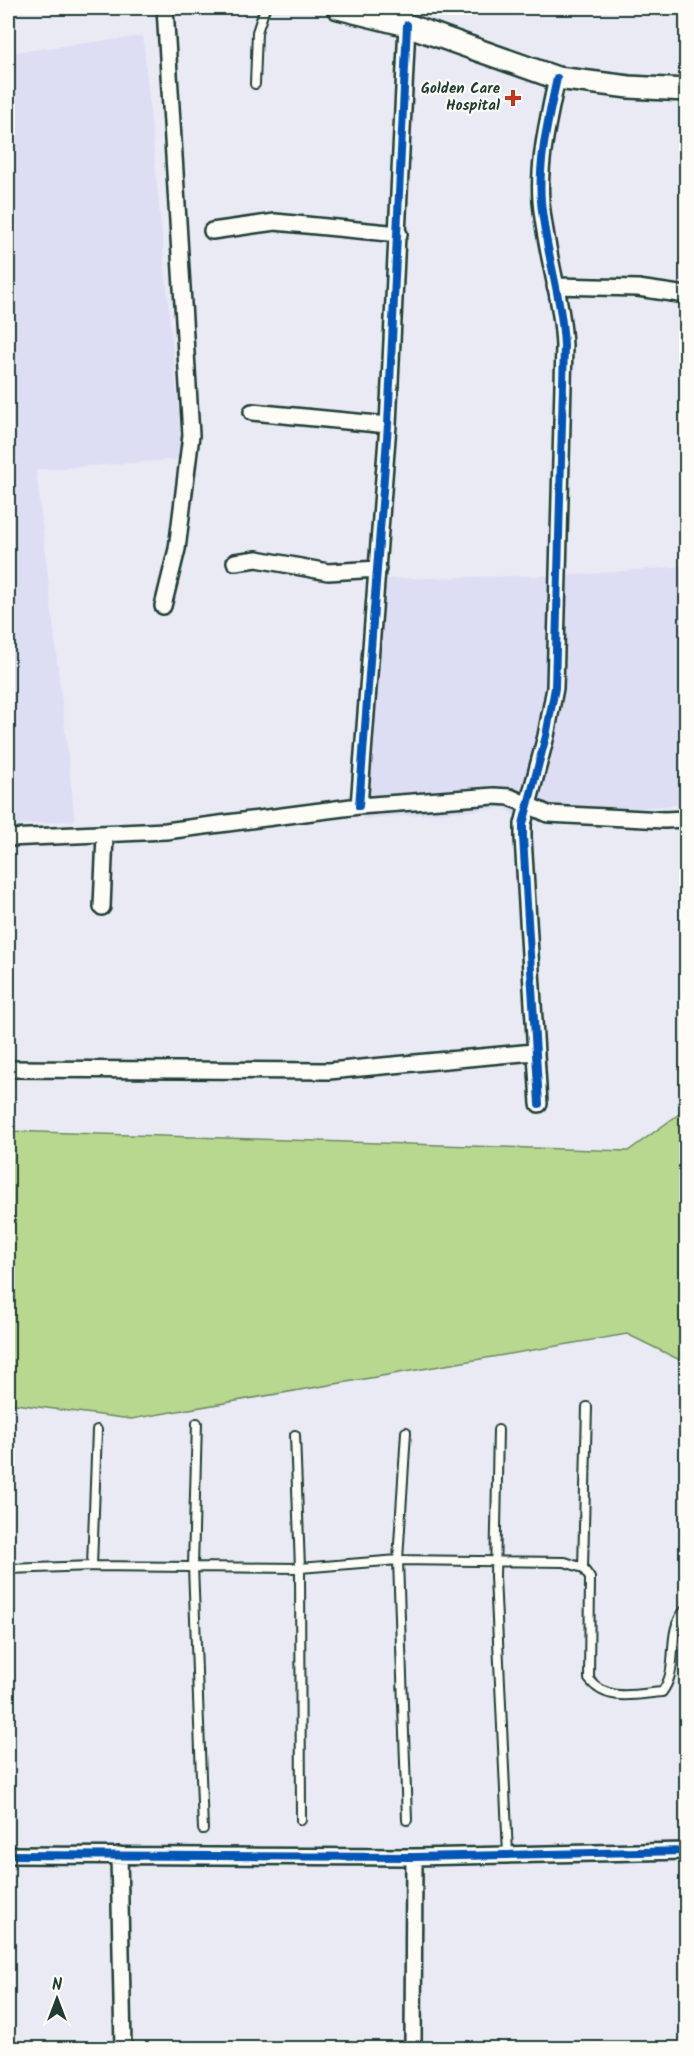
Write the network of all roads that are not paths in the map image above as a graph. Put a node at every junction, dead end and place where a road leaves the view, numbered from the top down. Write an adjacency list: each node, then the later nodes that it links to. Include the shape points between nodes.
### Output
1 (165, 8): 16 (street, via 190,435 177,549)
2 (265, 8): 6 (lane, via 257,32)
3 (338, 8): 4 (main road)
4 (408, 26): 5 (main road); 9 (street)
5 (557, 78): 7 (main road); 10 (street, via 544,147 541,200)
6 (255, 84)
7 (687, 90)
8 (212, 231): 9 (street, via 275,222)
9 (399, 234): 13 (street)
10 (555, 286): 11 (street, via 638,288); 17 (street, via 562,314 564,406 555,688)
11 (687, 295)
12 (252, 412): 13 (street)
13 (388, 425): 15 (street)
14 (235, 562): 15 (street, via 257,559 328,572)
15 (378, 569): 18 (street)
16 (163, 606)
17 (528, 805): 18 (street, via 510,797 494,796); 19 (street, via 548,814); 23 (street, via 523,837)
18 (360, 806): 20 (street)
19 (687, 819)
20 (105, 835): 21 (street); 22 (street)
21 (8, 838)
22 (102, 907)
23 (534, 1052): 24 (street, via 329,1071); 25 (street)
24 (8, 1069)
25 (538, 1104)
26 (587, 1407): 37 (lane)
27 (197, 1423): 35 (lane)
28 (97, 1430): 34 (lane)
29 (498, 1430): 33 (lane)
30 (406, 1432): 32 (lane)
31 (295, 1435): 36 (lane)
32 (398, 1560): 33 (lane); 36 (lane); 41 (lane)
33 (496, 1561): 37 (lane, via 565,1562); 44 (lane)
34 (92, 1566): 35 (lane); 38 (lane)
35 (193, 1566): 36 (lane); 42 (lane)
36 (300, 1568): 40 (lane)
37 (583, 1568): 39 (lane, via 590,1578 589,1678 596,1688 609,1695 662,1692 672,1672 673,1635)
38 (8, 1569)
39 (687, 1609)
40 (301, 1820)
41 (408, 1820)
42 (203, 1829)
43 (687, 1851): 44 (street)
44 (508, 1854): 47 (street)
45 (8, 1855): 46 (street)
46 (119, 1855): 47 (street); 48 (street)
47 (414, 1857): 49 (street)
48 (123, 2049)
49 (413, 2049)

